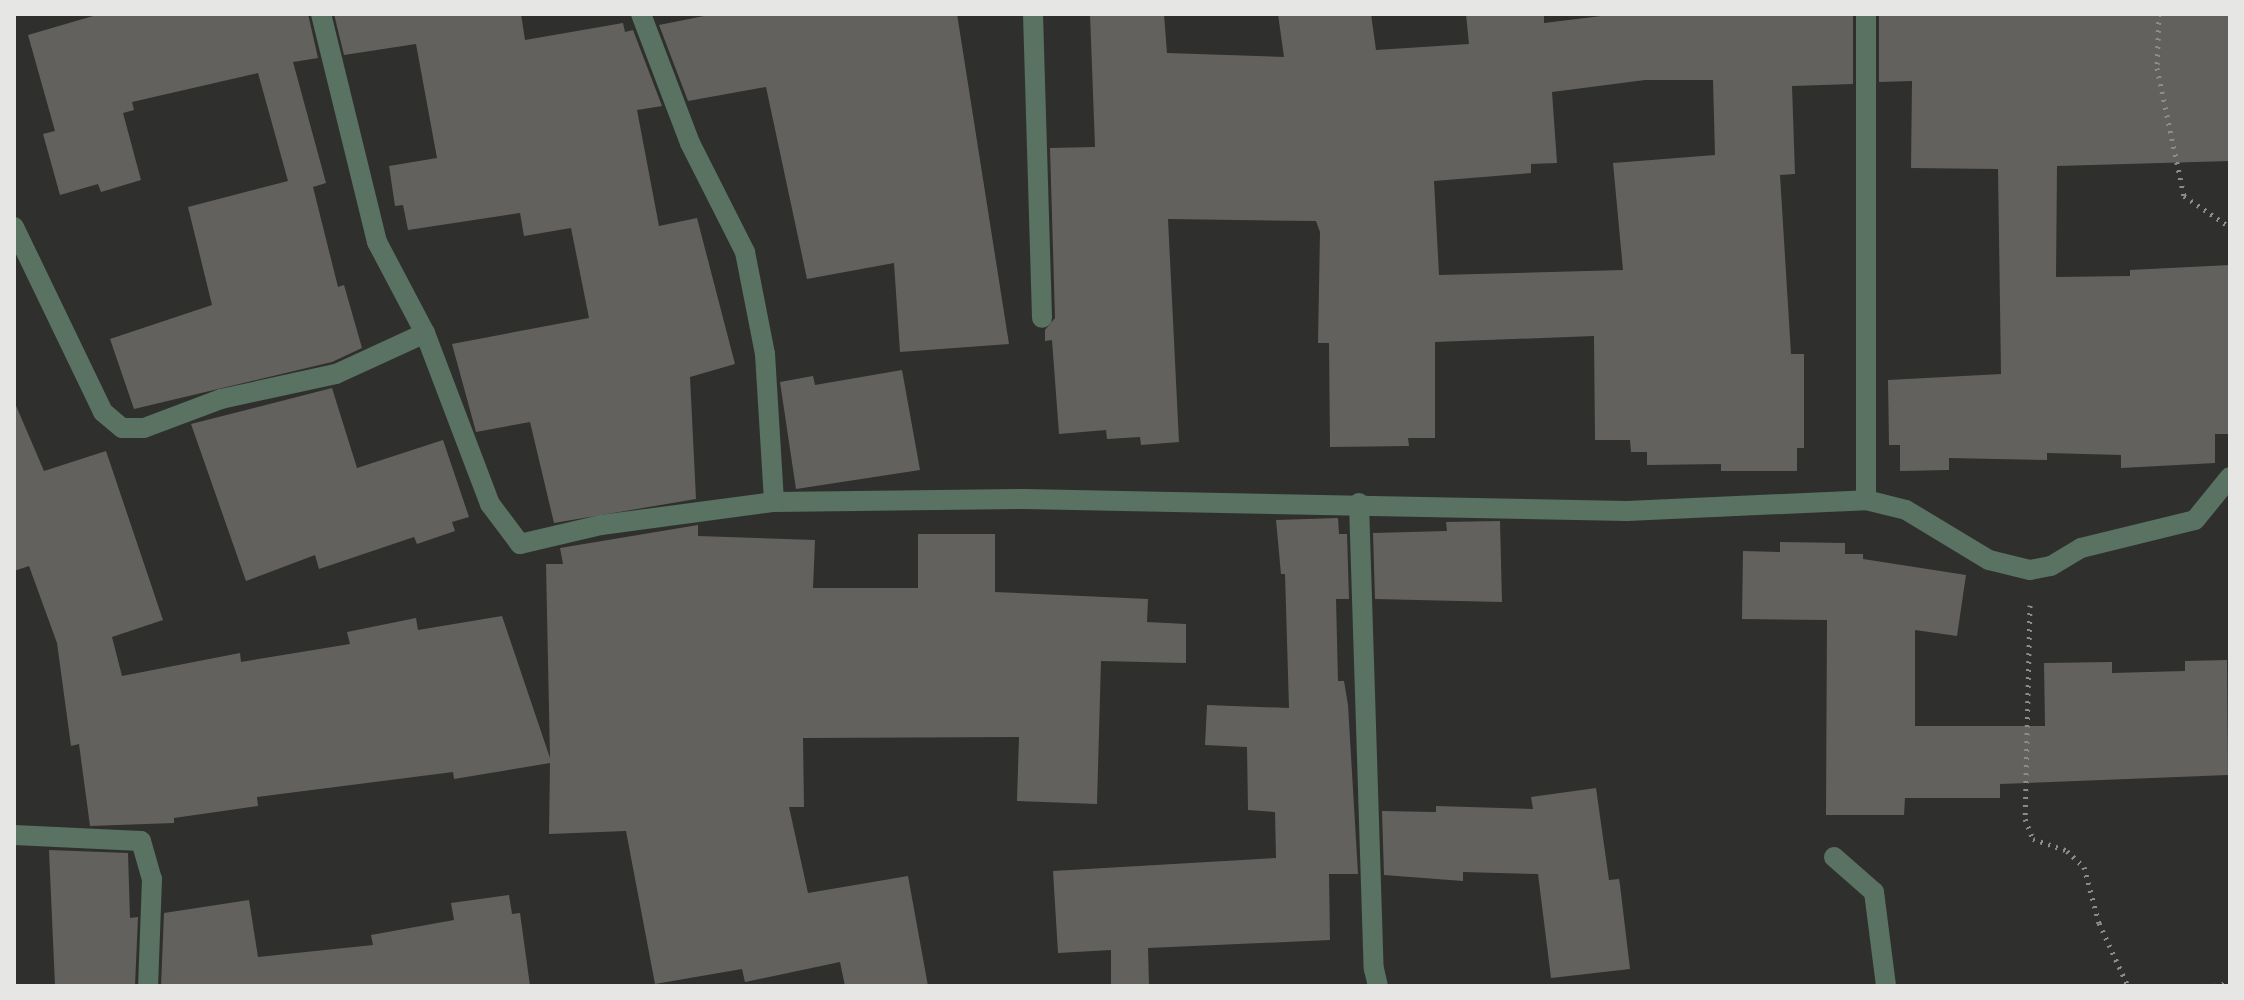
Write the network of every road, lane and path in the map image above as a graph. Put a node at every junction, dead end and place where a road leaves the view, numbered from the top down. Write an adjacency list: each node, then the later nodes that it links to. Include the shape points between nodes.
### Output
1 (321, 14): 9 (street, via 377,242)
2 (641, 14): 12 (street, via 690,143 745,252 765,354)
3 (1033, 14): 8 (street)
4 (1866, 14): 11 (street)
5 (2159, 14): 7 (path, via 2157,68 2184,196)
6 (14, 227): 9 (street, via 103,412 122,428 144,428 221,399 336,374)
7 (2230, 227)
8 (1042, 318)
9 (425, 333): 12 (street, via 490,504 520,544 601,525)
10 (2230, 477): 14 (street, via 2195,520 2081,548 2051,566)
11 (1866, 500): 13 (street, via 1627,511); 14 (street, via 1906,510 1989,560)
12 (774, 502): 13 (street)
13 (1359, 503): 19 (street)
14 (2030, 570): 21 (path, via 2025,819 2033,839 2067,851 2084,867 2099,923)
15 (14, 835): 18 (street, via 141,841 152,879)
16 (1834, 857): 20 (street, via 1874,892)
17 (2230, 983): 22 (path)
18 (148, 986)
19 (1378, 986)
20 (1886, 986)
21 (2128, 986)
22 (2214, 986)

